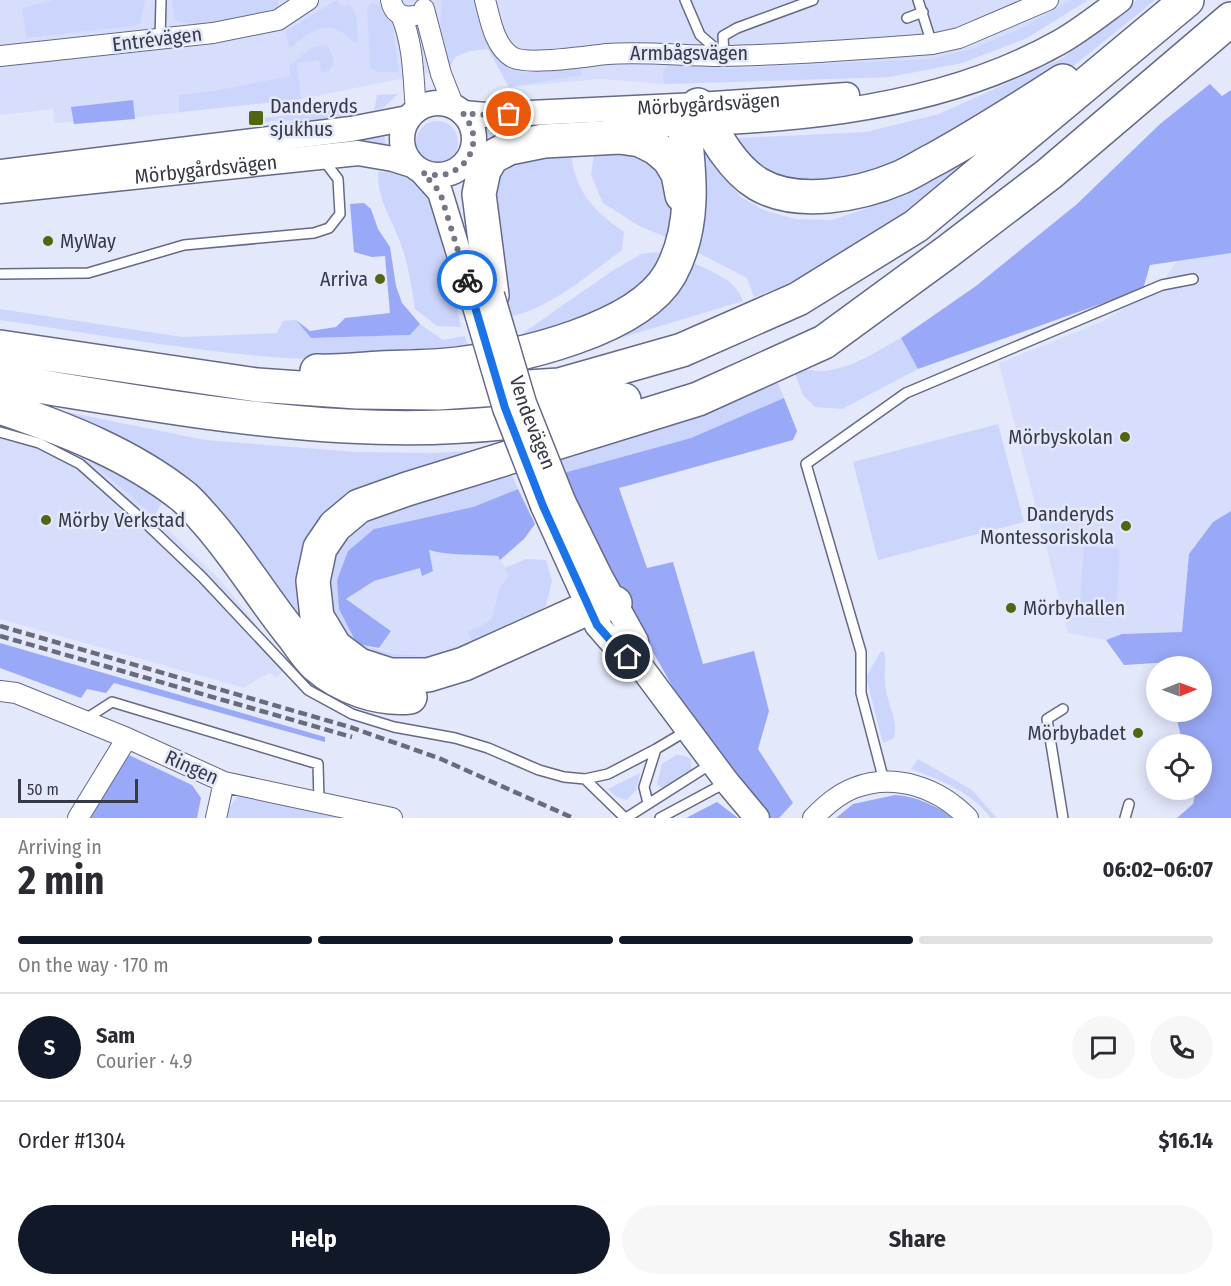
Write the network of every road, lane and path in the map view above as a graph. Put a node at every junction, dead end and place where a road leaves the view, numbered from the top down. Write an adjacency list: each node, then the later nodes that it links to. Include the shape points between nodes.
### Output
1 (161, 0): 16 (lane)
2 (485, 0): 19 (street, Armbågsvägen, via 504,50 521,60 635,52)
3 (685, 0): 19 (lane, via 700,35)
4 (813, 0): 19 (lane, via 723,36)
5 (918, 0): 13 (lane)
6 (1048, 0): 11 (street, Armbågsvägen)
7 (1120, 0): 22 (street, Mörbygårdsvägen, via 1061,42 954,86 884,104 791,117)
8 (299, 2): 16 (street, Entrévägen, via 278,20)
9 (393, 4): 10 (street, via 416,16); 21 (street, via 409,34)
10 (426, 4): 20 (street, via 441,74)
11 (1028, 5): 17 (street, Armbågsvägen, via 959,38)
12 (1176, 9): 22 (highway, via 964,143 898,179 851,193 806,198 787,196 757,184); 34 (highway, via 916,226 798,299 682,351 559,386 438,393 257,385)
13 (922, 12): 14 (lane); 17 (lane)
14 (908, 18)
15 (1231, 19): 31 (highway, via 1049,174)
16 (160, 40): 18 (street, Entrévägen)
17 (932, 44): 19 (street, Armbågsvägen)
18 (0, 56)
19 (724, 56)
20 (458, 110): 21 (street, via 441,103 426,104); 22 (street, Mörbygårdsvägen, via 485,115); 24 (street, via 472,128 473,142)
21 (412, 114): 25 (street, via 402,130 403,150); 26 (street, Mörbygårdsvägen, via 351,129)
22 (697, 117): 24 (street, Mörbygårdsvägen, via 523,132 497,140); 28 (highway)
23 (321, 157): 25 (street, Mörbygårdsvägen, via 358,153 393,159); 27 (street, Mörbygårdsvägen); 29 (lane, via 338,179 340,214 329,228 314,233 184,245 88,273)
24 (467, 159): 25 (street, via 454,172 439,176); 32 (street, Vendevägen, via 464,184)
25 (418, 169): 32 (street, Vendevägen, via 440,192)
26 (0, 172)
27 (0, 191)
28 (687, 220): 32 (highway, via 678,174 669,159 640,141 620,137 544,141 509,148 492,157 484,170 479,194); 34 (highway, via 683,244 669,275 653,296 586,335 538,349 447,365 324,371 188,362)
29 (0, 274)
30 (1193, 279): 47 (lane, via 1162,285 906,393 806,464 861,652 861,693)
31 (887, 295): 35 (highway, via 692,381 596,408 483,425 359,428 251,418); 38 (highway, via 825,342 698,399 359,506 335,526 320,548 313,581 317,617 336,647 359,665 390,675 428,675)
32 (483, 299): 38 (street, Vendevägen, bridge, via 524,403 553,504)
33 (0, 347): 34 (highway)
34 (146, 369)
35 (0, 380)
36 (0, 407): 38 (highway, via 64,428 135,464 185,498 225,541 316,665 359,690 405,698 449,690 486,676)
37 (0, 432): 46 (lane, via 39,443 80,464 202,577 308,690 373,721 455,738 539,770)
38 (600, 612): 42 (street, Vendevägen, via 636,641 639,664)
39 (0, 691): 41 (street, Ringen, via 16,693)
40 (1063, 709): 62 (lane, via 1047,718)
41 (83, 720): 43 (street, Ringen); 50 (lane, via 112,702 318,764)
42 (688, 730): 44 (lane); 45 (street, Vendevägen)
43 (127, 738): 48 (street, Ringen); 54 (street)
44 (657, 749): 46 (lane, via 608,774); 51 (lane, via 644,787)
45 (713, 762): 49 (street, Vendevägen); 51 (lane)
46 (585, 779): 57 (lane)
47 (884, 781): 60 (street, via 854,787); 61 (street, via 925,788 954,803)
48 (224, 782): 50 (street, Ringen); 55 (street)
49 (727, 782): 58 (lane); 59 (street, Vendevägen)
50 (319, 801): 53 (street, Ringen)
51 (648, 803): 57 (lane)
52 (1129, 804): 63 (lane)
53 (350, 814): 56 (street, Ringen)
54 (78, 818)
55 (216, 818)
56 (392, 818)
57 (626, 818)
58 (660, 818)
59 (757, 818)
60 (813, 818)
61 (968, 818)
62 (1063, 818)
63 (1125, 818)

